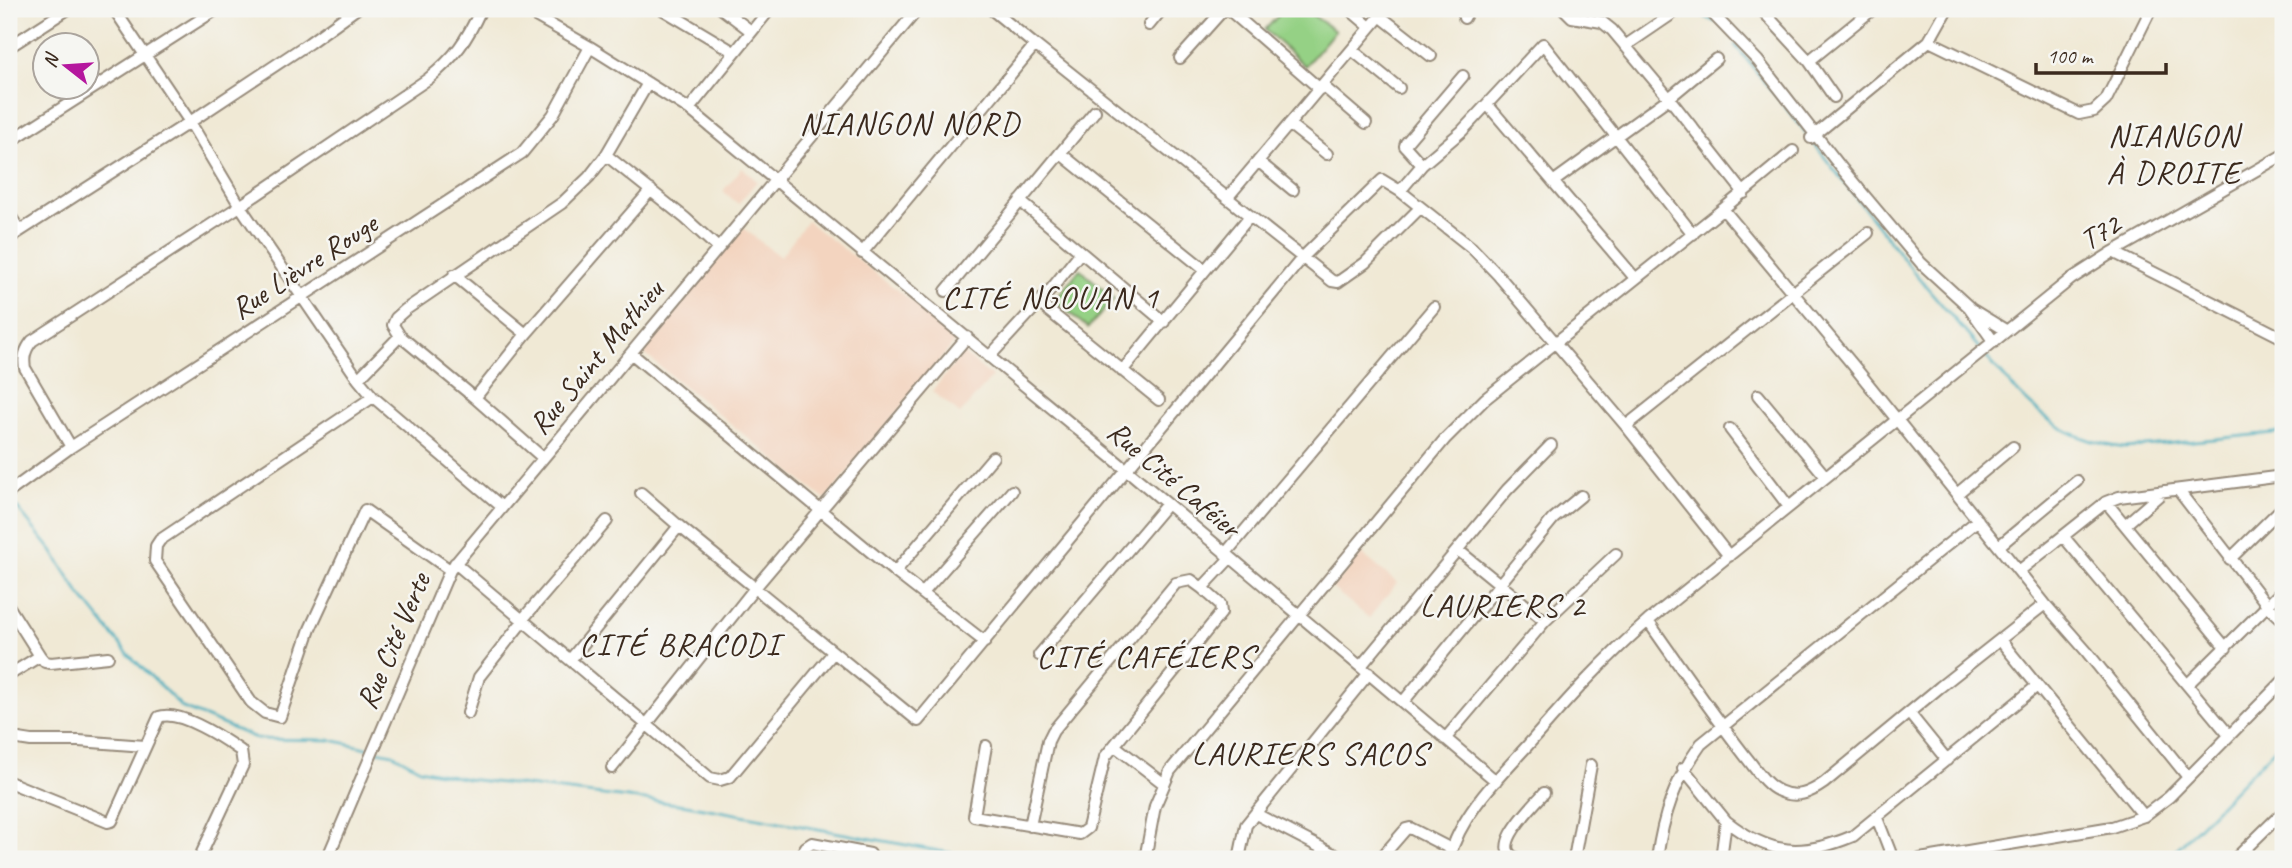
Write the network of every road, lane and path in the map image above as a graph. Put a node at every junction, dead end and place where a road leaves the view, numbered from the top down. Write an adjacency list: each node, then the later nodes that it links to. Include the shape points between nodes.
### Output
1 (68, 9): 31 (street)
2 (114, 9): 36 (street)
3 (217, 9): 36 (street)
4 (356, 9): 49 (street)
5 (481, 9): 70 (street, via 462,46 428,79)
6 (523, 9): 24 (street, Rue Cité Caféier)
7 (552, 9): 24 (street)
8 (662, 9): 34 (street)
9 (722, 9): 27 (street)
10 (770, 9): 27 (street)
11 (918, 9): 62 (street, Rue Saint Mathieu)
12 (991, 9): 29 (street)
13 (1162, 9): 25 (street)
14 (1226, 9): 37 (street); 42 (street)
15 (1349, 9): 26 (street)
16 (1564, 9): 30 (street, via 1572,17 1602,22)
17 (1669, 9): 30 (street, via 1672,14)
18 (1708, 9): 53 (street, via 1758,61)
19 (1761, 9): 39 (street)
20 (1873, 9): 39 (street)
21 (1947, 9): 28 (street)
22 (2151, 9): 28 (street, via 2106,100 2094,111 2079,114)
23 (1383, 12): 26 (street); 35 (street)
24 (546, 20): 32 (street, Rue Cité Caféier)
25 (1149, 25)
26 (1370, 27): 33 (street)
27 (751, 31): 34 (street)
28 (1929, 41): 53 (street)
29 (1034, 45): 68 (street); 81 (street)
30 (1625, 46): 45 (street)
31 (9, 47)
32 (590, 47): 41 (street, Rue Cité Caféier); 89 (street, Rue Lièvre Rouge, via 553,114 522,153)
33 (1352, 50): 42 (street); 43 (street)
34 (734, 52): 47 (street)
35 (1431, 55)
36 (145, 57): 49 (street); 54 (street)
37 (1180, 58)
38 (1716, 59): 45 (street)
39 (1809, 61): 44 (street)
40 (1463, 76): 61 (street, via 1405,146)
41 (648, 83): 47 (street, Rue Cité Caféier); 58 (street)
42 (1321, 87): 50 (street); 51 (street)
43 (1399, 88)
44 (1834, 97)
45 (1669, 98): 52 (street); 67 (street)
46 (1487, 104): 52 (street, via 1543,44); 61 (street); 63 (street)
47 (689, 109): 62 (street, Rue Cité Caféier)
48 (1096, 111): 56 (street)
49 (190, 122): 70 (street); 75 (street)
50 (1366, 123)
51 (1289, 124): 57 (street); 60 (street)
52 (1616, 136): 63 (street); 77 (street)
53 (1813, 136): 92 (street, via 1921,263)
54 (9, 142)
55 (1793, 151): 67 (street)
56 (1060, 153): 69 (street); 84 (street)
57 (1327, 154)
58 (606, 155): 64 (street); 85 (street, via 562,203)
59 (2283, 155): 80 (street, T72)
60 (1258, 161): 65 (street); 68 (street)
61 (1422, 165): 66 (street)
62 (774, 181): 79 (street, Rue Saint Mathieu); 81 (street, Rue Cité Caféier)
63 (1553, 182): 86 (street)
64 (651, 190): 79 (street); 95 (street)
65 (1293, 190)
66 (1400, 191): 71 (street); 83 (street, via 1380,181)
67 (1744, 193): 72 (street)
68 (1227, 198): 74 (street)
69 (1020, 201): 82 (street); 87 (street)
70 (240, 206): 89 (street); 113 (street, via 40,334 26,348 25,368)
71 (1420, 208): 83 (street, via 1344,279 1332,281); 99 (street, via 1472,248)
72 (1723, 209): 77 (street); 88 (street)
73 (9, 214): 75 (street)
74 (1250, 216): 83 (street); 84 (street)
75 (20, 230): 78 (street)
76 (1867, 233): 88 (street)
77 (1693, 234): 86 (street)
78 (9, 237)
79 (718, 248): 101 (street, Rue Saint Mathieu)
80 (2113, 252): 94 (street, T72); 98 (street)
81 (862, 253): 97 (street, Rue Cité Caféier)
82 (1080, 253): 90 (street); 93 (street)
83 (1303, 257): 117 (street)
84 (1205, 270): 93 (street)
85 (454, 275): 95 (street); 96 (street, via 396,318 393,325)
86 (1635, 278): 99 (street)
87 (946, 291)
88 (1794, 292): 109 (street); 110 (street)
89 (301, 297): 104 (street); 113 (street, Rue Lièvre Rouge)
90 (1039, 303): 102 (street); 103 (street)
91 (1434, 307): 142 (street)
92 (1969, 307): 94 (street); 100 (street)
93 (1164, 322): 103 (street)
94 (2007, 331): 100 (street, T72)
95 (526, 334): 107 (street)
96 (400, 336): 104 (street); 107 (street)
97 (967, 337): 102 (street, Rue Cité Caféier); 133 (street)
98 (2283, 338)
99 (1555, 344): 110 (street); 156 (street, via 1485,399 1445,439)
100 (1991, 344): 109 (street, T72)
101 (632, 354): 116 (street, Rue Saint Mathieu); 133 (street)
102 (989, 357): 117 (street, Rue Cité Caféier)
103 (1122, 371): 108 (street)
104 (358, 379): 106 (street)
105 (1758, 395): 119 (street)
106 (373, 397): 130 (street); 145 (street, via 160,541 155,561 251,702 280,717 310,629 365,510)
107 (475, 398): 116 (street)
108 (1159, 400)
109 (1898, 418): 119 (street, T72); 126 (street)
110 (1626, 426): 143 (street)
111 (1730, 429): 131 (street)
112 (1550, 445): 140 (street)
113 (71, 447): 124 (street, Rue Lièvre Rouge)
114 (2013, 447): 126 (street)
115 (993, 457): 147 (street)
116 (543, 458): 130 (street, Rue Saint Mathieu)
117 (1127, 470): 129 (street, Rue Cité Caféier); 162 (street)
118 (2283, 476): 121 (street)
119 (1826, 477): 131 (street, T72)
120 (2077, 481): 139 (street)
121 (2178, 490): 123 (street); 144 (street)
122 (1012, 491): 152 (street)
123 (2164, 491): 128 (street); 136 (street)
124 (9, 492)
125 (641, 493): 137 (street)
126 (1958, 493): 134 (street)
127 (1581, 496): 148 (street, via 1553,519)
128 (2106, 502): 136 (street); 138 (street)
129 (1167, 504): 142 (street, Rue Cité Caféier); 165 (street)
130 (502, 507): 145 (street, Rue Saint Mathieu)
131 (1789, 507): 143 (street, T72)
132 (2283, 507): 144 (street)
133 (821, 511): 147 (street); 150 (street)
134 (1978, 520): 139 (street); 178 (street)
135 (607, 521): 158 (street)
136 (2125, 525): 163 (street)
137 (679, 526): 150 (street); 168 (street)
138 (2063, 536): 146 (street); 172 (street)
139 (1999, 546): 146 (street)
140 (1458, 550): 148 (street); 169 (street)
141 (1616, 554): 159 (street)
142 (1228, 556): 149 (street); 156 (street, Rue Cité Caféier)
143 (1729, 556): 160 (street, T72)
144 (2230, 559): 154 (street)
145 (452, 567): 158 (street); 203 (street, Rue Cité Verte)
146 (2019, 571): 153 (street)
147 (895, 572): 152 (street)
148 (1501, 585): 159 (street); 174 (street)
149 (1202, 588): 184 (street, via 1220,604 1221,612); 199 (street, via 1191,580 1176,583 1053,731)
150 (754, 589): 164 (street); 177 (street)
151 (2283, 590): 154 (street)
152 (923, 593): 162 (street)
153 (2045, 604): 161 (street); 189 (street)
154 (2268, 606): 157 (street); 163 (street)
155 (9, 607): 166 (street)
156 (1299, 614): 169 (street, Rue Cité Caféier); 192 (street)
157 (2283, 620)
158 (523, 621): 168 (street); 175 (street, via 479,677)
159 (1545, 621): 181 (street)
160 (1648, 621): 178 (street); 190 (street, T72, via 1595,668)
161 (2000, 640): 173 (street); 176 (street)
162 (985, 642): 164 (street, via 918,721)
163 (2226, 648): 172 (street)
164 (832, 653): 177 (street, via 730,776 720,780 710,778)
165 (1039, 655)
166 (40, 656): 167 (street, via 51,663); 170 (street)
167 (108, 657)
168 (570, 660): 177 (street)
169 (1365, 669): 174 (street, Rue Cité Caféier); 195 (street)
170 (9, 675)
171 (2283, 681): 179 (street)
172 (2188, 684): 179 (street)
173 (2037, 686): 185 (street); 196 (street)
174 (1403, 702): 181 (street, Rue Cité Caféier)
175 (468, 713)
176 (1909, 713): 178 (street, via 1824,783 1797,796 1769,786); 185 (street)
177 (645, 725): 187 (street)
178 (1722, 726): 188 (street)
179 (2229, 735): 189 (street)
180 (10, 737): 182 (street)
181 (1445, 739): 190 (street, Rue Cité Caféier)
182 (145, 746): 191 (street, via 115,818 108,822); 202 (street, via 159,717 173,715 241,751 243,765)
183 (986, 746): 199 (street, via 974,816)
184 (1115, 746): 192 (street); 199 (street, via 1105,757 1085,832)
185 (1947, 760): 197 (street)
186 (1591, 765): 211 (street)
187 (612, 768)
188 (1683, 768): 198 (street); 212 (street, via 1672,792)
189 (2188, 777): 196 (street)
190 (1496, 781): 200 (street, T72)
191 (9, 782)
192 (1163, 783): 206 (street)
193 (1544, 793): 210 (street, via 1506,846 1511,857)
194 (2283, 813): 216 (street)
195 (1255, 814): 207 (street, via 1245,829); 208 (street)
196 (2144, 816): 215 (street, via 2112,827)
197 (1877, 818): 198 (street, via 1831,845 1792,851 1759,844); 214 (street)
198 (1726, 821): 213 (street)
199 (1030, 826)
200 (1450, 854): 209 (street, via 1410,828)
201 (853, 855): 204 (street, via 812,843); 205 (street, via 870,854)
202 (200, 859)
203 (327, 859)
204 (798, 859)
205 (867, 859)
206 (1145, 859)
207 (1239, 859)
208 (1343, 859)
209 (1380, 859)
210 (1520, 859)
211 (1574, 859)
212 (1657, 859)
213 (1721, 859)
214 (1893, 859)
215 (1920, 859)
216 (2235, 859)

